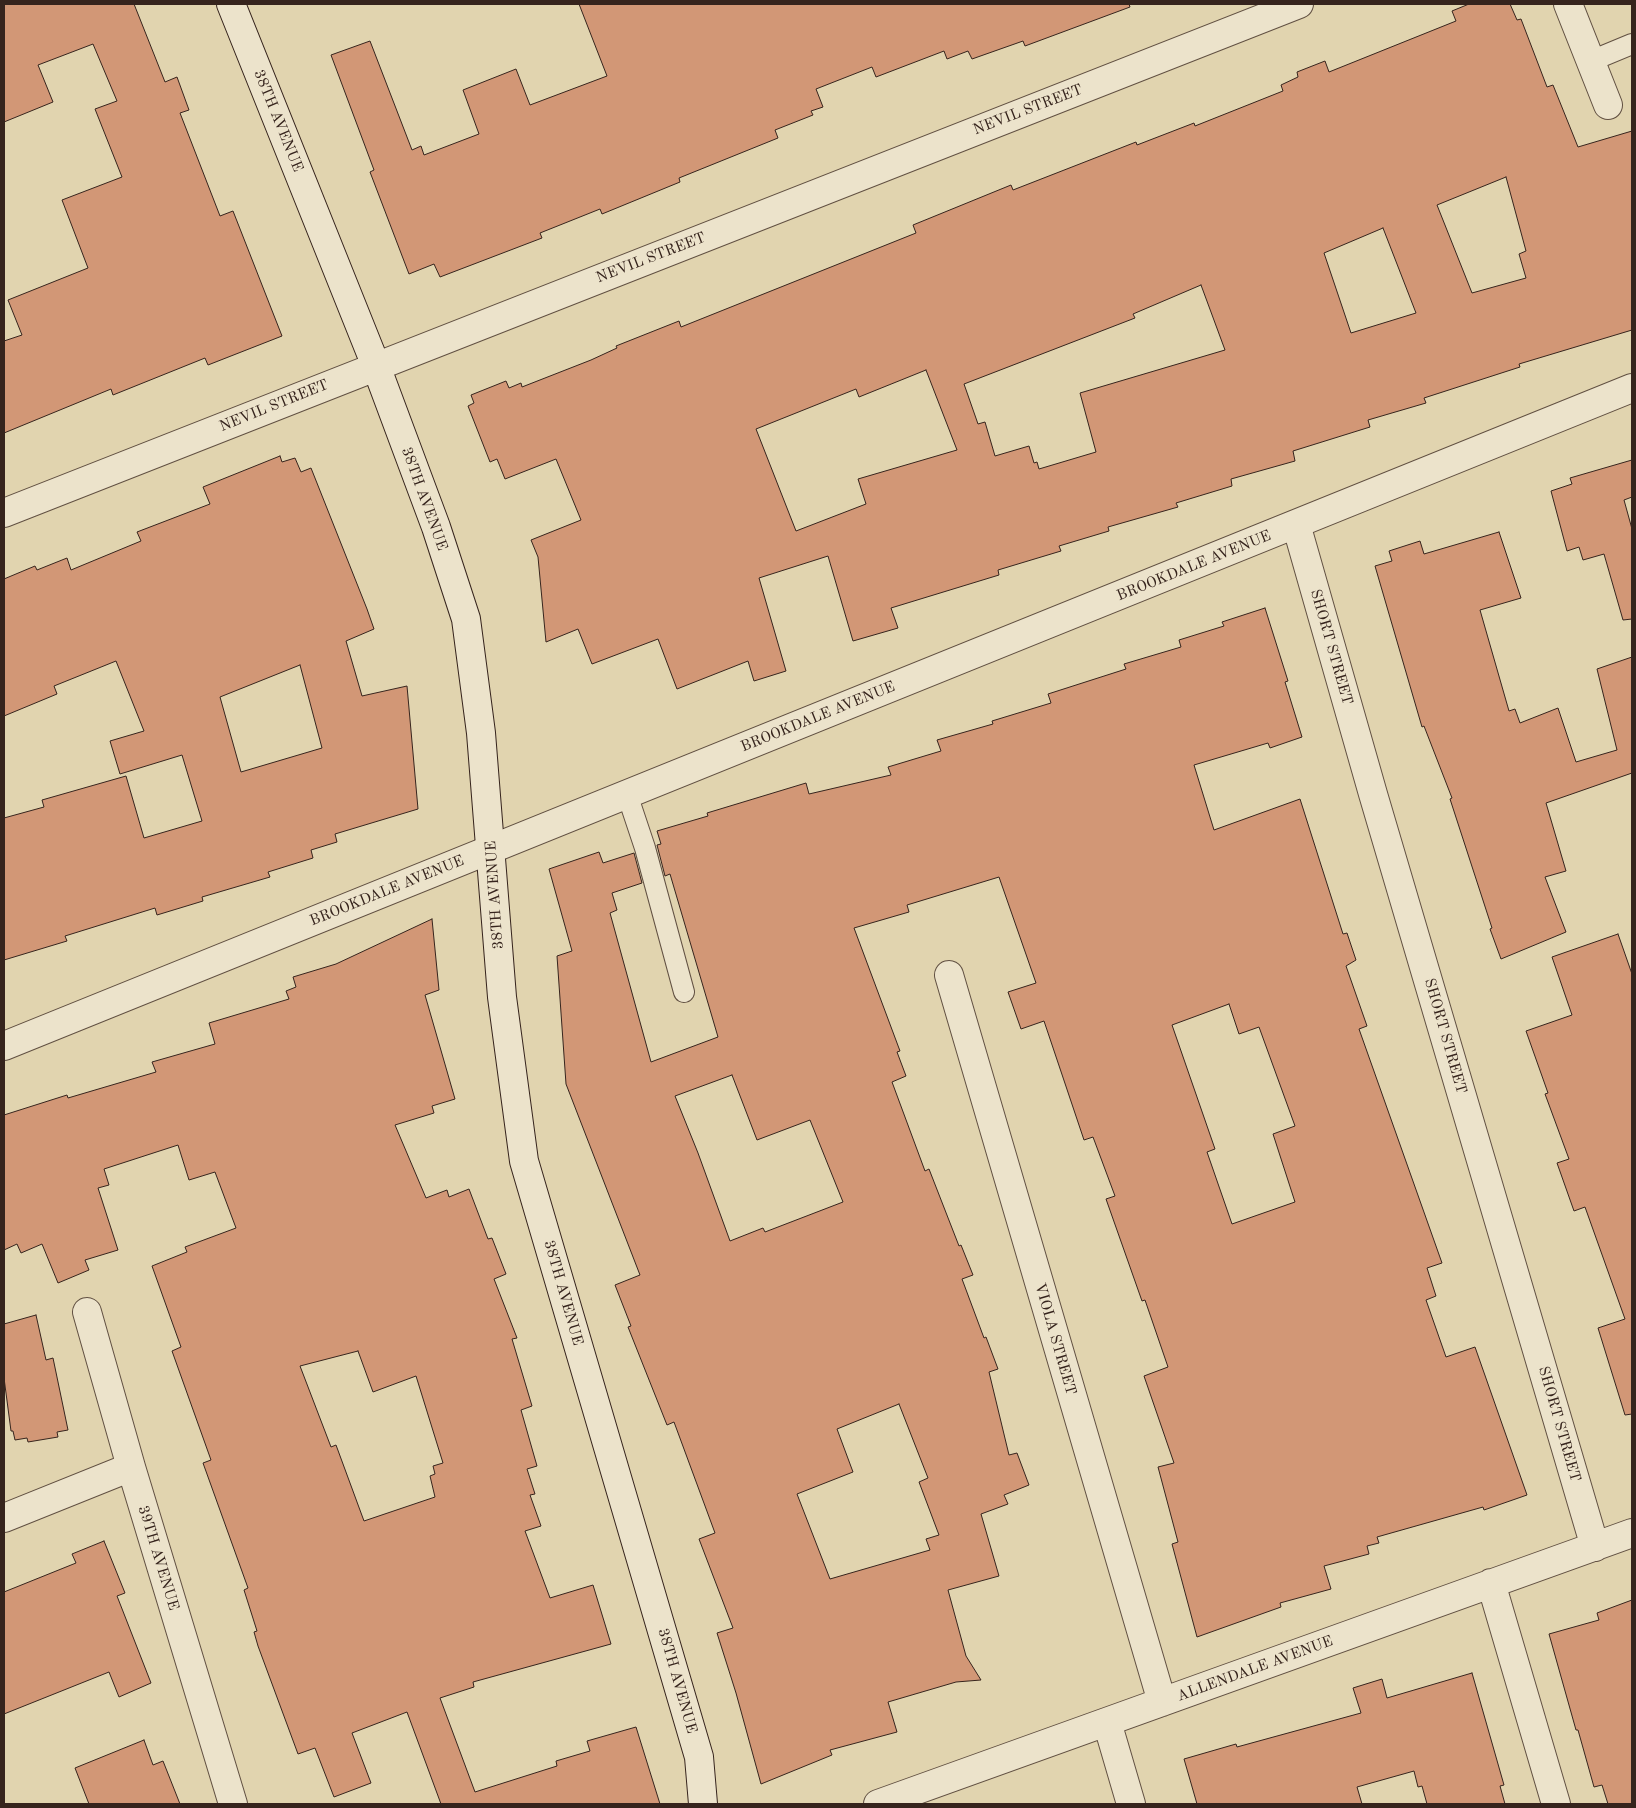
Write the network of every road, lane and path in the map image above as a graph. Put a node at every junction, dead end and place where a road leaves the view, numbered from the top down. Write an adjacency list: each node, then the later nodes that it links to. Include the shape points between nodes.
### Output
1 (231, 4): 7 (street, 38TH AVENUE)
2 (1298, 4): 7 (street, NEVIL STREET)
3 (1568, 4): 5 (street)
4 (1632, 44): 5 (lane)
5 (1591, 61): 6 (street)
6 (1608, 105)
7 (376, 366): 9 (street, NEVIL STREET); 12 (street, 38TH AVENUE, via 436,527 466,619 482,732)
8 (1632, 388): 10 (street, BROOKDALE AVENUE)
9 (4, 513)
10 (1296, 524): 11 (street, BROOKDALE AVENUE); 20 (street, SHORT STREET)
11 (627, 794): 12 (street, BROOKDALE AVENUE); 14 (lane)
12 (492, 848): 15 (street, BROOKDALE AVENUE); 25 (street, 38TH AVENUE, via 502,997 524,1161 699,1757)
13 (949, 975): 22 (street, VIOLA STREET)
14 (684, 992)
15 (4, 1046)
16 (87, 1312): 17 (street, 39TH AVENUE)
17 (131, 1467): 18 (street); 24 (street, 39TH AVENUE)
18 (4, 1518)
19 (1632, 1533): 20 (street, ALLENDALE AVENUE)
20 (1595, 1547): 21 (street, ALLENDALE AVENUE)
21 (1491, 1583): 22 (street, ALLENDALE AVENUE); 28 (street)
22 (1162, 1702): 23 (street, ALLENDALE AVENUE)
23 (1107, 1722): 26 (street, ALLENDALE AVENUE); 27 (street)
24 (233, 1804)
25 (703, 1804)
26 (878, 1804)
27 (1131, 1804)
28 (1556, 1804)

